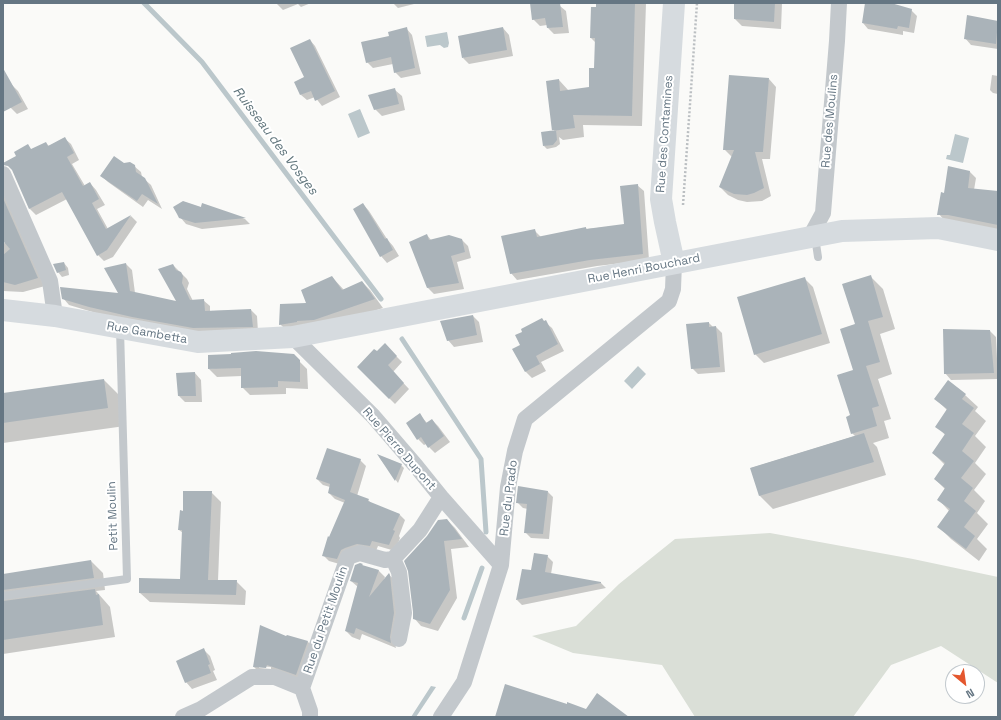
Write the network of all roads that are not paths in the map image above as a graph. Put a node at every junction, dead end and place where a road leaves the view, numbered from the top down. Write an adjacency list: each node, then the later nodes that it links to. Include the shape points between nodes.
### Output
1 (674, 3): 6 (street, Rue des Contamines, via 661,199)
2 (839, 3): 5 (street, Rue des Moulins, via 822,213)
3 (3, 174): 8 (street, via 50,281)
4 (998, 240): 5 (street, Rue Henri Bouchard, via 938,228 842,231)
5 (814, 243): 6 (street, Rue Henri Bouchard)
6 (674, 263): 10 (street, Rue Henri Bouchard); 13 (street, Rue du Prado, via 673,289 669,301 525,419 508,487)
7 (3, 310): 8 (street, Rue Gambetta)
8 (55, 316): 9 (street, Rue Gambetta)
9 (120, 328): 10 (street, Rue Gambetta, via 198,342); 14 (lane, Petit Moulin, via 127,579)
10 (293, 337): 11 (street, Rue Pierre Dupont, via 372,416)
11 (441, 497): 12 (street, via 420,530); 13 (street, Rue Pierre Dupont)
12 (393, 559): 15 (street, via 399,572 404,613); 16 (street, Rue du Petit Moulin, via 385,560 360,553 348,557)
13 (501, 565): 19 (street, Rue du Prado, via 464,682)
14 (3, 596)
15 (399, 639)
16 (302, 688): 17 (street, via 275,677 252,677 201,709); 18 (street)
17 (183, 717)
18 (310, 717)
19 (441, 717)

